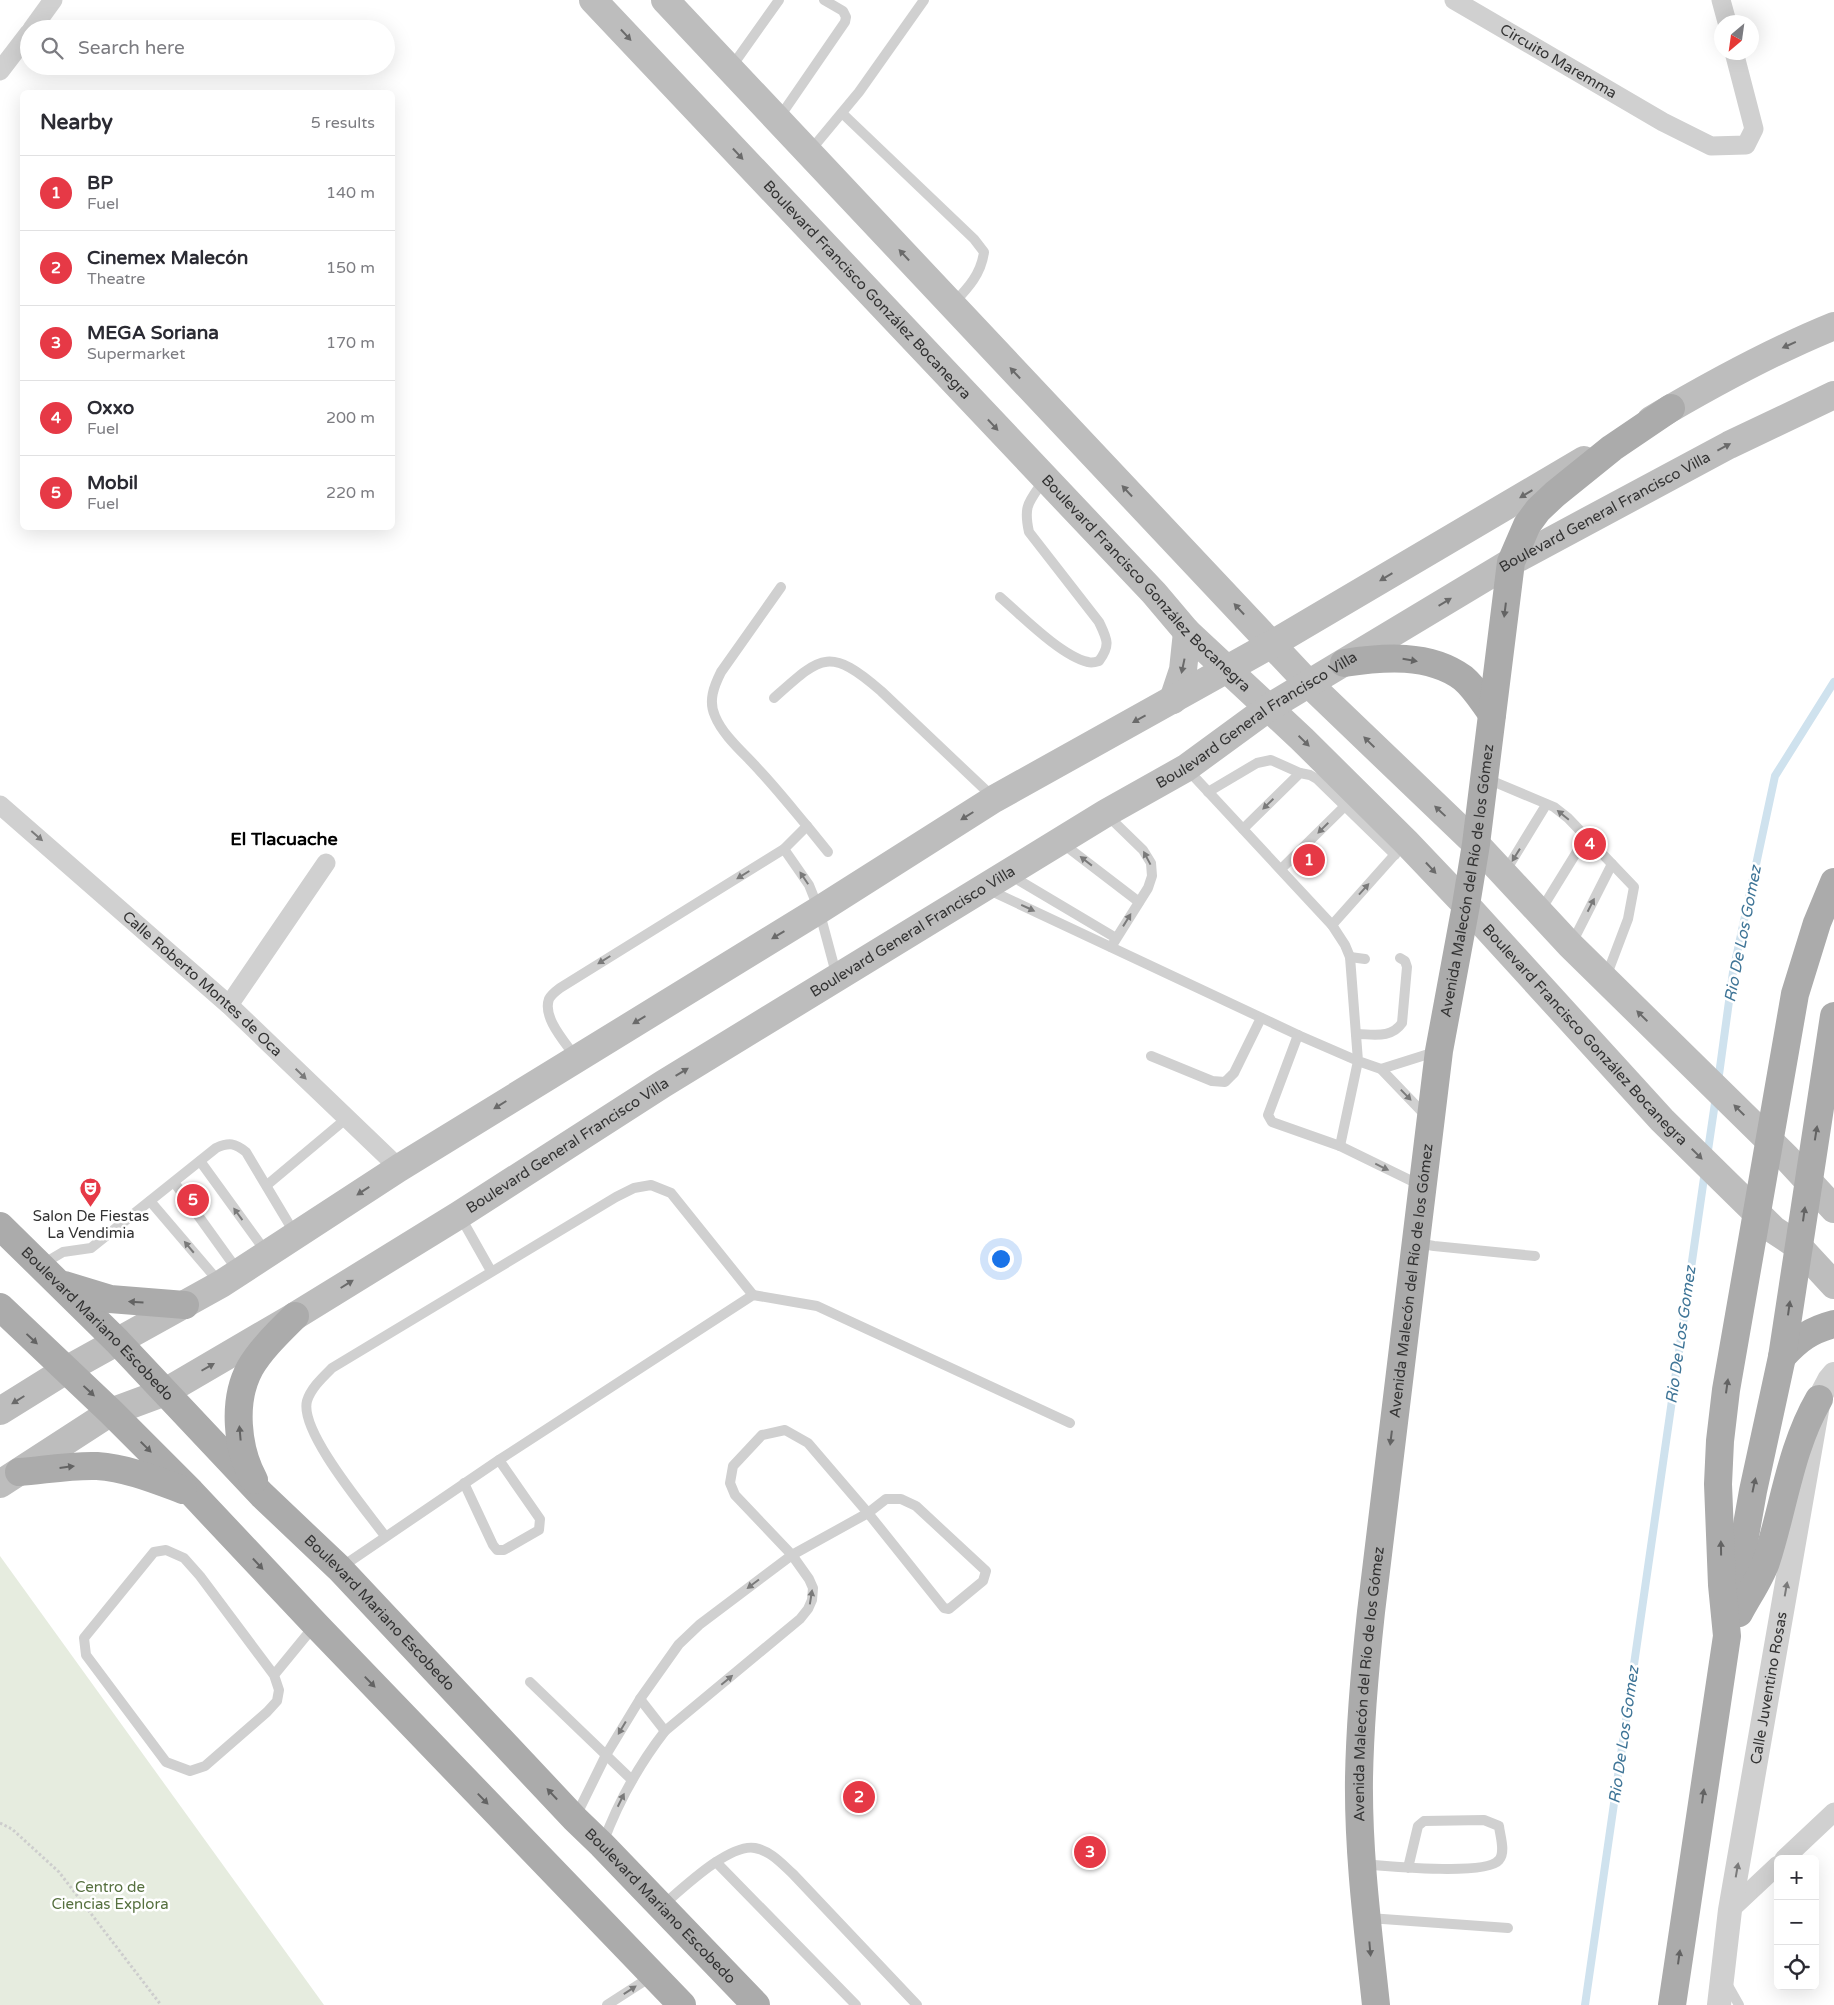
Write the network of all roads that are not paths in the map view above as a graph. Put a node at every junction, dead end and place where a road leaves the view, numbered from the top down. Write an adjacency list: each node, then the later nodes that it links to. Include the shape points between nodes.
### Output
1 (53, 0): 10 (street)
2 (593, 0): 22 (main road, Boulevard Francisco González Bocanegra, one-way to 22)
3 (665, 0): 13 (main road)
4 (778, 0): 13 (lane)
5 (824, 0): 16 (lane, via 843,11 845,22)
6 (924, 0): 15 (lane)
7 (1454, 0): 12 (street, Circuito Maremma, via 1663,122 1711,146 1746,145 1754,129)
8 (1721, 0): 9 (street)
9 (1725, 15)
10 (39, 20)
11 (20, 45): 14 (street)
12 (1736, 60)
13 (730, 70): 16 (main road)
14 (0, 71)
15 (842, 113): 17 (lane); 18 (lane, via 984,252 982,265 973,282)
16 (777, 121): 17 (main road)
17 (808, 153): 18 (main road, one-way to 17)
18 (952, 306): 27 (main road, one-way to 18)
19 (1834, 326): 21 (main road, one-way to 21, via 1728,375)
20 (1834, 395): 23 (main road, Boulevard General Francisco Villa, one-way to 20, via 1728,445)
21 (1671, 408): 23 (main road, Avenida Malecón del Río de los Gómez, via 1612,448 1538,510 1527,525); 27 (main road, one-way to 27)
22 (1044, 479): 25 (lane, via 1025,515 1029,532 1099,622 1107,638 1107,651 1099,662 1073,656); 26 (main road, Boulevard Francisco González Bocanegra, via 1154,593)
23 (1511, 562): 28 (main road, Boulevard General Francisco Villa, one-way to 23); 34 (main road, Avenida Malecón del Río de los Gómez, one-way to 34)
24 (780, 587): 44 (lane, via 721,672 711,702 724,730)
25 (1000, 597)
26 (1187, 632): 29 (main road, Boulevard Francisco González Bocanegra); 32 (main road, one-way to 32, via 1183,670)
27 (1272, 644): 29 (main road); 30 (main road)
28 (1344, 663): 30 (main road, Boulevard General Francisco Villa); 34 (main road, one-way to 34, via 1396,657 1426,663 1462,678)
29 (1228, 670): 32 (main road); 33 (main road, Boulevard Francisco González Bocanegra)
30 (1308, 684): 33 (main road, Boulevard General Francisco Villa); 48 (main road, one-way to 30)
31 (774, 698): 39 (lane, via 807,669 826,660 844,663 864,676)
32 (1174, 700): 39 (main road, one-way to 39)
33 (1268, 708): 35 (main road, Boulevard General Francisco Villa); 40 (main road, Boulevard Francisco González Bocanegra, one-way to 40)
34 (1492, 714): 37 (main road, Avenida Malecón del Río de los Gómez)
35 (1186, 768): 38 (lane); 43 (main road, Boulevard General Francisco Villa)
36 (1300, 773): 38 (lane, via 1271,760 1264,761); 40 (lane, via 1317,778); 45 (lane, one-way to 45)
37 (1483, 777): 42 (lane); 48 (main road, Avenida Malecón del Río de los Gómez)
38 (1208, 792): 45 (lane)
39 (994, 799): 61 (main road, one-way to 61)
40 (1351, 800): 49 (main road, Boulevard Francisco González Bocanegra); 54 (lane, one-way to 54)
41 (0, 805): 71 (street, Calle Roberto Montes de Oca, one-way to 71)
42 (1546, 805): 46 (lane, one-way to 42, via 1568,818); 56 (lane, one-way to 56)
43 (1106, 813): 47 (main road, Boulevard General Francisco Villa); 59 (lane, one-way to 43, via 1152,876 1151,863 1143,850)
44 (806, 826): 50 (lane); 51 (lane)
45 (1243, 829): 54 (lane)
46 (1586, 837): 53 (lane); 62 (lane)
47 (1060, 841): 55 (main road, Boulevard General Francisco Villa); 59 (lane, one-way to 47)
48 (1476, 844): 56 (main road); 60 (main road, Avenida Malecón del Río de los Gómez)
49 (1400, 848): 60 (main road, Boulevard Francisco González Bocanegra, one-way to 60); 63 (lane, one-way to 49)
50 (784, 849): 61 (lane, one-way to 50, via 809,884); 78 (lane, one-way to 78, via 549,997 547,1010 551,1020)
51 (828, 852)
52 (326, 863): 71 (street)
53 (1612, 864): 65 (lane, one-way to 53); 70 (lane, via 1635,890 1628,919)
54 (1281, 869): 63 (lane)
55 (1008, 873): 58 (main road, Boulevard General Francisco Villa); 64 (lane)
56 (1504, 875): 62 (main road)
57 (1834, 882): 127 (main road, one-way to 57, via 1718,1484 1726,1390 1795,994)
58 (984, 888): 64 (lane, one-way to 64); 69 (main road, Boulevard General Francisco Villa)
59 (1139, 902): 64 (lane, one-way to 59)
60 (1466, 905): 76 (main road, Avenida Malecón del Río de los Gómez); 96 (main road, Boulevard Francisco González Bocanegra, one-way to 96, via 1662,1120 1774,1230)
61 (819, 910): 69 (lane); 78 (main road, one-way to 78)
62 (1539, 913): 65 (main road)
63 (1332, 925): 66 (lane)
64 (1113, 943): 73 (lane)
65 (1570, 945): 70 (main road)
66 (1350, 958): 68 (lane); 74 (lane)
67 (1400, 958): 74 (lane, via 1407,967 1402,1023 1389,1034)
68 (1365, 959)
69 (838, 978): 92 (main road, Boulevard General Francisco Villa, one-way to 69, via 663,1084)
70 (1605, 980): 87 (main road, one-way to 70)
71 (229, 1005): 81 (street, Calle Roberto Montes de Oca, one-way to 81)
72 (1834, 1016): 87 (main road, one-way to 72)
73 (1261, 1018): 75 (lane); 77 (lane, via 1234,1073 1225,1082 1212,1081)
74 (1356, 1034): 79 (lane)
75 (1298, 1035): 79 (lane); 83 (lane, via 1268,1115 1272,1122)
76 (1439, 1051): 80 (lane); 82 (main road, Avenida Malecón del Río de los Gómez)
77 (1151, 1056)
78 (576, 1058): 85 (main road, one-way to 85)
79 (1358, 1061): 80 (lane); 83 (lane)
80 (1381, 1069): 82 (lane, one-way to 82)
81 (348, 1118): 85 (street, Calle Roberto Montes de Oca); 88 (lane)
82 (1431, 1121): 89 (main road, Avenida Malecón del Río de los Gómez)
83 (1340, 1146): 89 (lane, one-way to 89)
84 (200, 1161): 86 (lane); 88 (lane, via 228,1143 238,1146 246,1152); 97 (lane, one-way to 84)
85 (399, 1168): 94 (main road, one-way to 94)
86 (174, 1182): 90 (lane); 101 (lane)
87 (1809, 1182): 91 (main road); 96 (main road, one-way to 87)
88 (267, 1185): 94 (lane)
89 (1423, 1187): 95 (main road, Avenida Malecón del Río de los Gómez)
90 (150, 1201): 100 (lane, via 91,1248 63,1252); 101 (lane, one-way to 90)
91 (1834, 1209)
92 (459, 1215): 99 (lane); 106 (main road, Boulevard General Francisco Villa, one-way to 92)
93 (0, 1226): 100 (main road, Boulevard Mariano Escobedo)
94 (296, 1235): 97 (main road)
95 (1415, 1243): 98 (lane); 139 (main road, Avenida Malecón del Río de los Gómez, one-way to 139, via 1362,1700 1359,1780)
96 (1798, 1246): 102 (main road, Boulevard Francisco González Bocanegra); 109 (main road, one-way to 96)
97 (267, 1253): 101 (main road)
98 (1535, 1256)
99 (491, 1271): 103 (lane, via 616,1197 634,1188 652,1185 671,1193); 123 (lane, via 332,1368 315,1385 306,1402 309,1424 319,1445)
100 (47, 1274): 104 (main road, one-way to 100, via 110,1299 77,1291); 108 (main road, Boulevard Mariano Escobedo)
101 (230, 1278): 104 (main road)
102 (1834, 1285)
103 (753, 1295): 116 (lane, via 817,1306); 117 (lane)
104 (185, 1305): 108 (main road)
105 (0, 1307): 110 (main road, one-way to 110)
106 (295, 1316): 112 (main road, Boulevard General Francisco Villa, one-way to 106); 121 (main road, one-way to 106, via 243,1449 240,1400 250,1367)
107 (1834, 1324): 109 (main road, via 1803,1336)
108 (117, 1341): 110 (main road); 112 (main road, Boulevard Mariano Escobedo)
109 (1782, 1357): 127 (main road, one-way to 109, via 1753,1491)
110 (66, 1370): 114 (main road, one-way to 114); 115 (main road, one-way to 115)
111 (1834, 1374): 113 (street, Calle Juventino Rosas)
112 (165, 1392): 115 (main road, Boulevard General Francisco Villa); 121 (main road, Boulevard Mariano Escobedo)
113 (1819, 1399): 127 (main road, via 1800,1437 1765,1565); 143 (street, Calle Juventino Rosas, one-way to 113)
114 (0, 1411)
115 (111, 1412): 118 (main road, Boulevard General Francisco Villa); 120 (main road, one-way to 120)
116 (1070, 1423)
117 (499, 1460): 119 (lane); 119 (lane, via 540,1519 539,1530 504,1550 497,1550)
118 (9, 1478): 120 (main road, one-way to 120, via 73,1466 98,1466 124,1470)
119 (464, 1483): 123 (lane)
120 (190, 1492): 126 (main road, one-way to 126)
121 (262, 1495): 125 (main road, Boulevard Mariano Escobedo)
122 (868, 1513): 122 (lane, via 886,1499 901,1499 916,1506 986,1571 983,1582 949,1608 944,1608); 124 (lane); 124 (lane, via 808,1444 785,1430 762,1436 733,1466 730,1482 736,1496)
123 (385, 1536): 125 (lane)
124 (792, 1555): 130 (lane, one-way to 130, via 699,1625 679,1644); 131 (lane, one-way to 124, via 808,1609 813,1588)
125 (339, 1568): 135 (main road, Boulevard Mariano Escobedo, one-way to 125)
126 (316, 1625): 128 (lane); 146 (main road, one-way to 146)
127 (1727, 1636): 154 (main road, one-way to 127)
128 (274, 1675): 128 (lane, via 200,1576 184,1558 166,1550 154,1552 84,1638 86,1655 166,1762 190,1771 205,1766 277,1701 279,1690)
129 (530, 1682): 132 (lane)
130 (640, 1699): 131 (lane); 132 (lane, one-way to 132)
131 (665, 1732): 133 (lane)
132 (606, 1755): 133 (lane); 135 (lane)
133 (632, 1780): 136 (lane, one-way to 133)
134 (1834, 1812): 137 (street)
135 (575, 1819): 136 (main road, Boulevard Mariano Escobedo)
136 (602, 1845): 142 (main road, Boulevard Mariano Escobedo)
137 (1788, 1855)
138 (716, 1862): 142 (lane); 152 (lane); 153 (lane, via 739,1851 755,1848 775,1857)
139 (1362, 1864): 140 (lane); 144 (main road, Avenida Malecón del Río de los Gómez)
140 (1408, 1868): 140 (lane, via 1480,1868 1494,1864 1503,1851 1499,1826 1484,1820 1424,1821 1418,1826)
141 (1774, 1869): 143 (street)
142 (661, 1908): 151 (main road, Boulevard Mariano Escobedo)
143 (1730, 1910): 147 (street, Calle Juventino Rosas)
144 (1368, 1918): 145 (lane); 148 (main road, Avenida Malecón del Río de los Gómez, one-way to 148)
145 (1508, 1928)
146 (653, 1975): 149 (lane, one-way to 146); 150 (main road)
147 (1723, 1977): 155 (street, Calle Juventino Rosas); 156 (lane)
148 (1371, 1996)
149 (607, 2005)
150 (682, 2005)
151 (756, 2005)
152 (856, 2005)
153 (917, 2005)
154 (1672, 2005)
155 (1719, 2005)
156 (1739, 2005)

